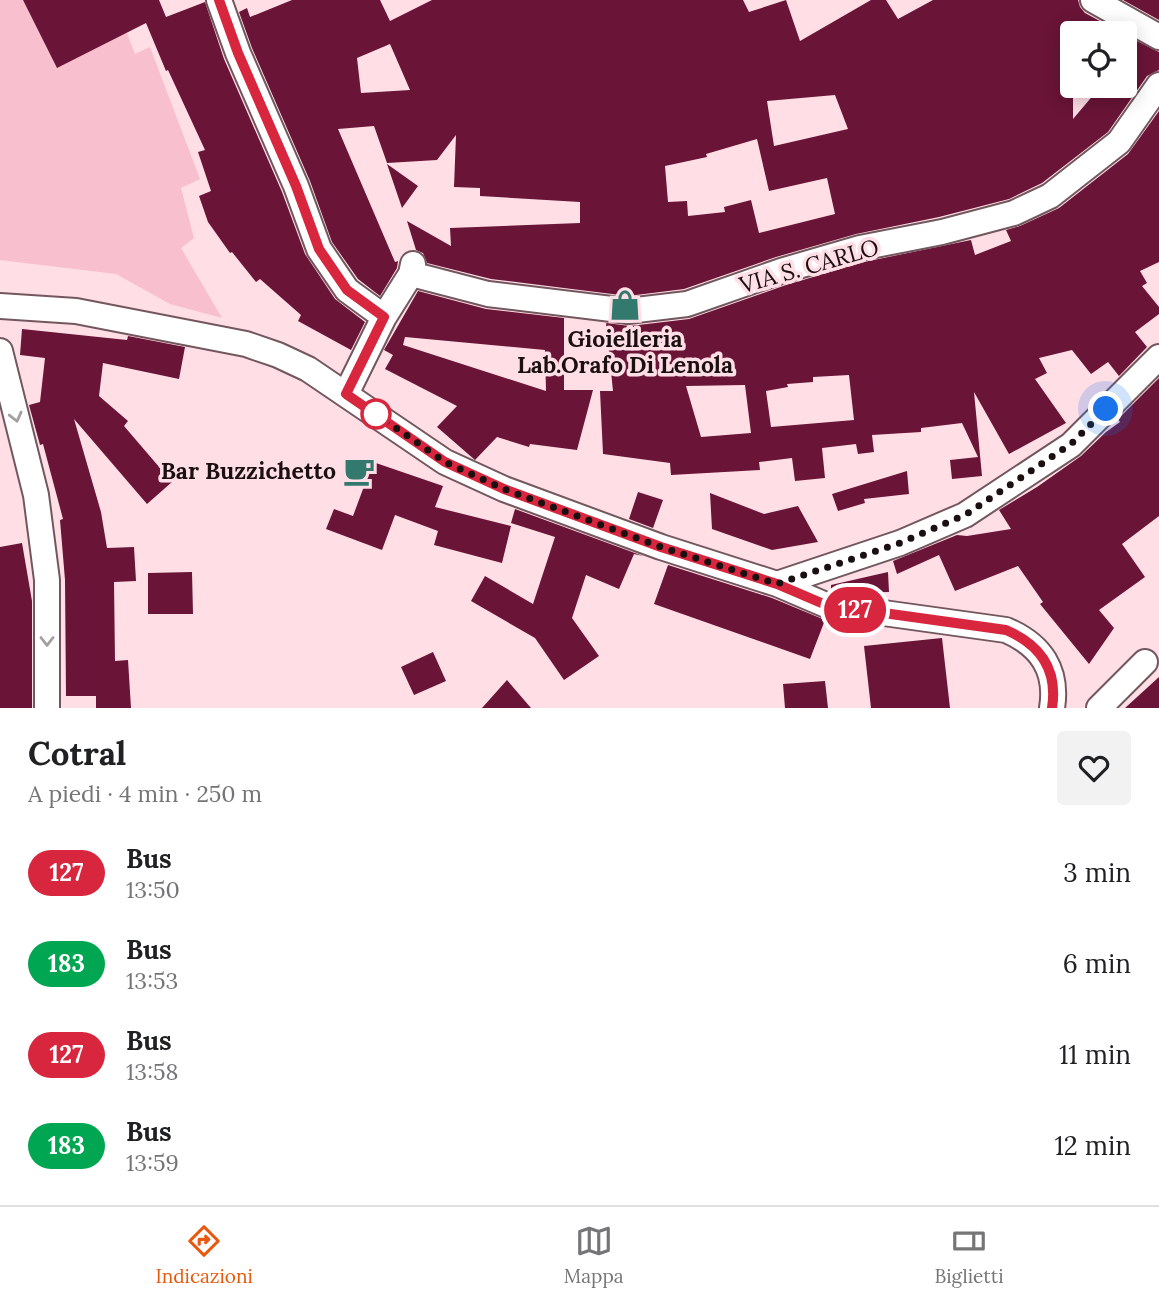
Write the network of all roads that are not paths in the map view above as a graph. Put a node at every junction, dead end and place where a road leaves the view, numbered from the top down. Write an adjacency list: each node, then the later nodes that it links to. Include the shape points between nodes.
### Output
1 (219, 0): 6 (street, via 319,249 347,290)
2 (1093, 0): 3 (street)
3 (1159, 37)
4 (1159, 85): 6 (street, VIA S. CARLO, via 1119,142 1050,196 1014,213 860,248 687,304 628,312 488,294 412,269)
5 (0, 306): 9 (street, via 76,311 246,344 308,369)
6 (384, 317): 9 (street)
7 (0, 351): 12 (street, one-way to 12, via 36,495 47,580)
8 (1159, 357): 10 (street, via 1071,444 965,515 900,543)
9 (346, 394): 10 (street, via 445,462 504,489)
10 (777, 584): 13 (street, via 826,605 1006,630 1022,637 1037,648 1046,663 1054,695)
11 (1145, 662): 14 (street)
12 (47, 708)
13 (1052, 708)
14 (1099, 708)

